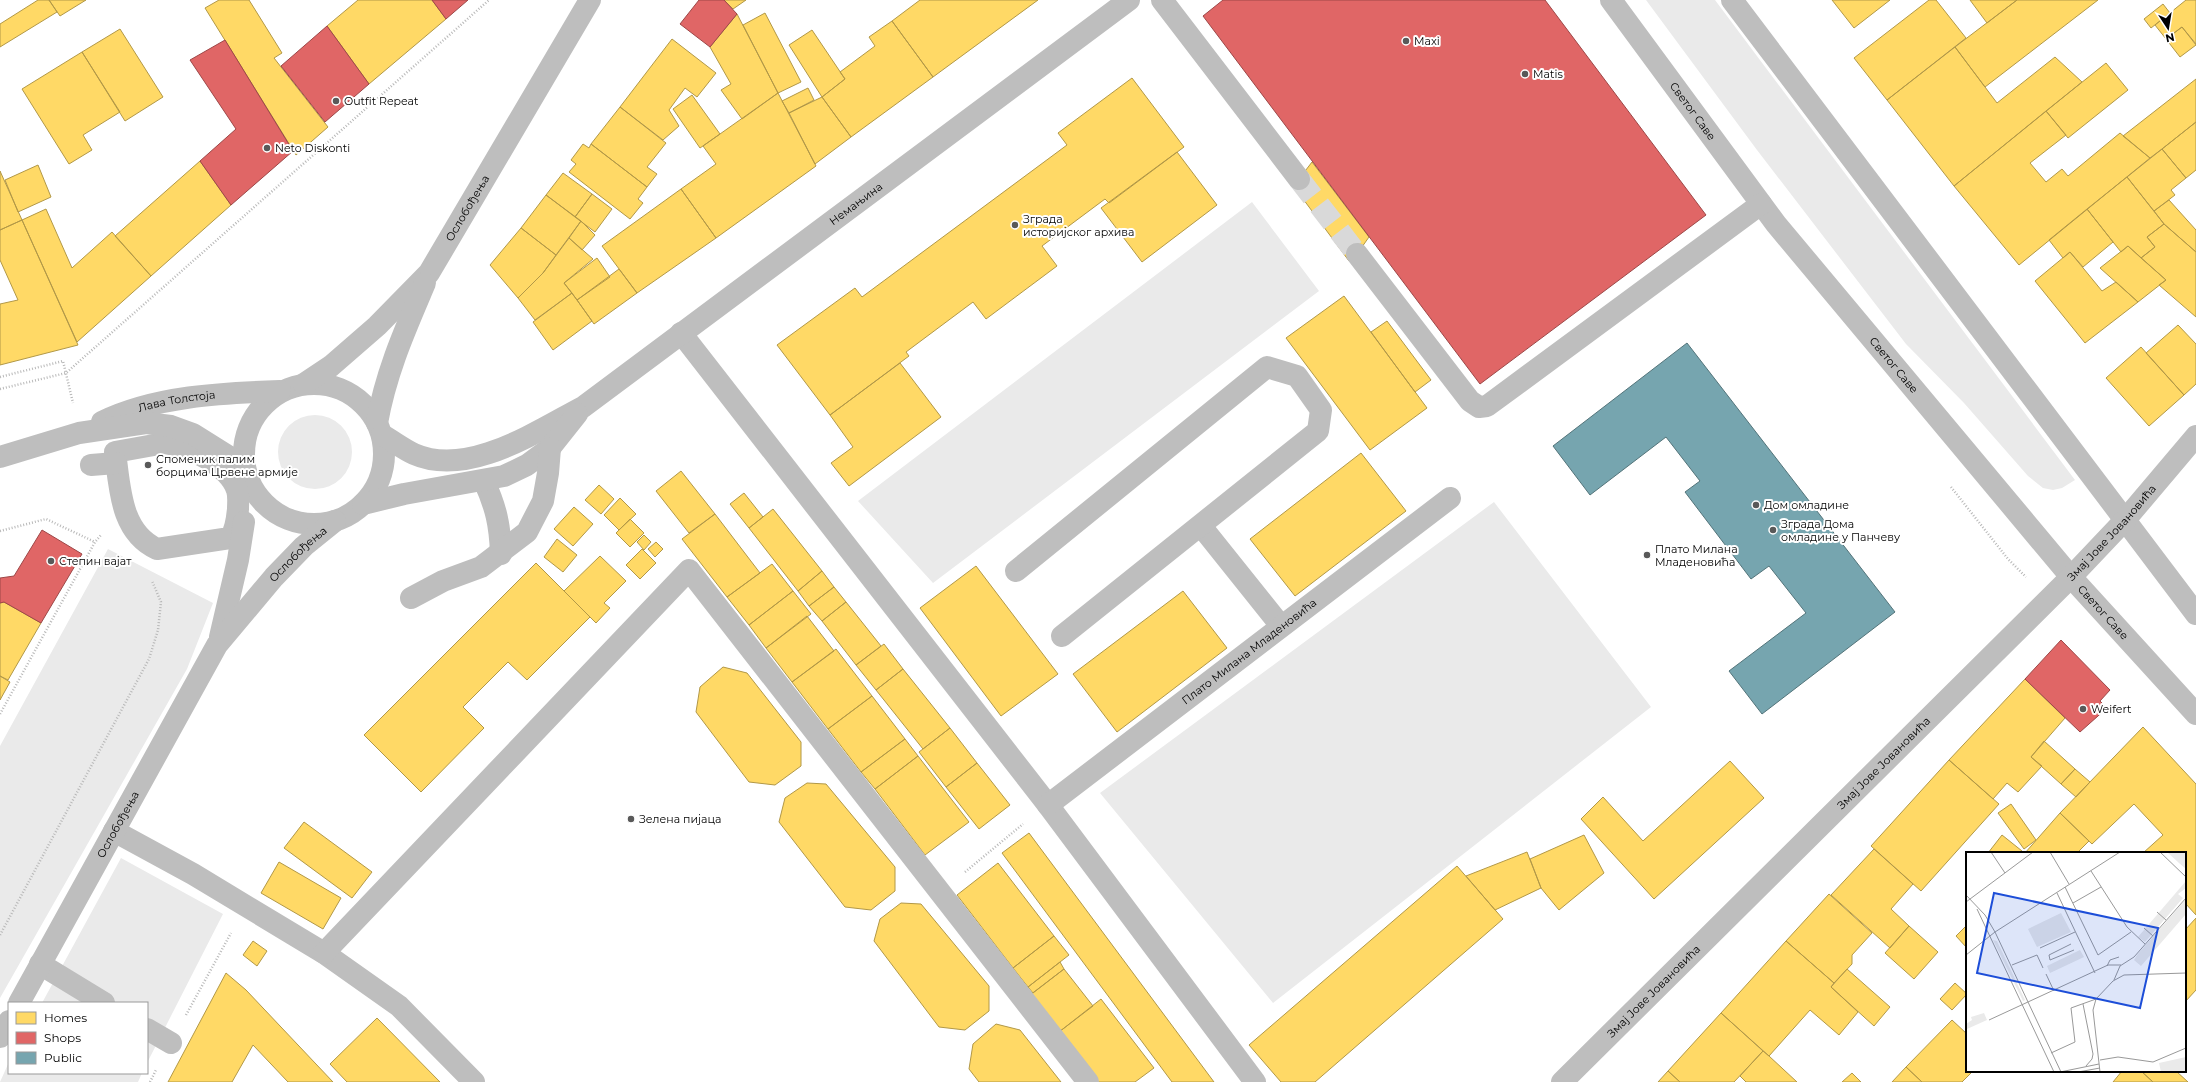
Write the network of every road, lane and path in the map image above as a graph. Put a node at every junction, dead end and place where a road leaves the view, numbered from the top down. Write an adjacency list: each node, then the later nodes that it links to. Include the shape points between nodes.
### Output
1 (489, 0): 12 (path)
2 (590, 0): 10 (street, Ослобођења)
3 (1128, 0): 11 (street, Немањина)
4 (1162, 0): 7 (street)
5 (1611, 0): 8 (street, Светог Саве)
6 (1732, 0): 29 (street)
7 (1299, 179)
8 (1761, 204): 9 (street, via 1487,406 1479,407 1470,401); 38 (street, Светог Саве)
9 (1357, 254)
10 (429, 273): 14 (street, Ослобођења, via 377,326 331,366); 18 (street, via 382,393)
11 (681, 333): 17 (street, Немањина); 46 (street)
12 (66, 372): 13 (path, via 64,361); 15 (path)
13 (0, 377)
14 (304, 384): 16 (street); 18 (street, via 330,385 342,389 363,403)
15 (0, 389)
16 (280, 391): 19 (street, Лава Толстоја, via 232,392 150,404 117,414); 25 (street, via 261,407 248,428 243,453)
17 (583, 407): 18 (street, via 497,450 470,459 443,461 415,455); 21 (street)
18 (380, 429): 28 (street, via 384,456 380,478)
19 (79, 433): 22 (street, Лава Толстоја); 25 (street, Лава Толстоја, via 146,423 171,426 193,434)
20 (2196, 436): 29 (street, Змај Јове Јовановића)
21 (550, 448): 26 (street, via 527,465 504,476); 35 (street, via 543,502 527,532)
22 (0, 457)
23 (116, 463): 23 (street, via 114,452 165,443 190,449 233,480 238,492 235,532 230,538 179,546 157,549 147,544 131,527 123,507); 24 (street)
24 (91, 465)
25 (246, 472): 30 (street, via 261,500 282,517 308,524); 43 (street, Ослобођења, via 244,524)
26 (484, 481): 28 (street, via 404,494); 35 (street, via 500,526)
27 (1450, 498): 41 (street, Плато Милана Младеновића)
28 (363, 504): 30 (street, via 351,514)
29 (2125, 520): 38 (street, Змај Јове Јовановића); 40 (street)
30 (335, 521): 43 (street, Ослобођења, via 304,546 274,577)
31 (1201, 526): 36 (street, via 1318,431 1321,410 1297,376 1267,367); 41 (street); 42 (street)
32 (0, 531): 34 (path, via 46,519)
33 (104, 532): 34 (path)
34 (95, 542): 44 (path)
35 (501, 554): 39 (street, via 481,567 443,580)
36 (1016, 572)
37 (150, 577): 50 (path, via 161,602 158,630 149,659)
38 (2071, 577): 45 (street, Светог Саве); 63 (street, Змај Јове Јовановића)
39 (411, 598)
40 (2196, 614)
41 (1282, 626): 46 (street, Плато Милана Младеновића)
42 (1062, 636)
43 (217, 646): 47 (street, Ослобођења)
44 (0, 714)
45 (2196, 714)
46 (1048, 805): 48 (path); 62 (street)
47 (114, 831): 49 (street); 52 (street, Ослобођења)
48 (940, 892): 51 (street, via 688,570); 61 (street)
49 (246, 906): 51 (street); 58 (path)
50 (0, 935)
51 (324, 953): 60 (street, via 399,1006)
52 (40, 964): 53 (street, Ослобођења); 54 (street)
53 (20, 1002)
54 (102, 1002)
55 (8, 1023): 57 (street)
56 (148, 1029): 58 (street)
57 (0, 1037)
58 (171, 1043): 59 (path)
59 (150, 1082)
60 (474, 1082)
61 (1088, 1082)
62 (1255, 1082)
63 (1562, 1082)

